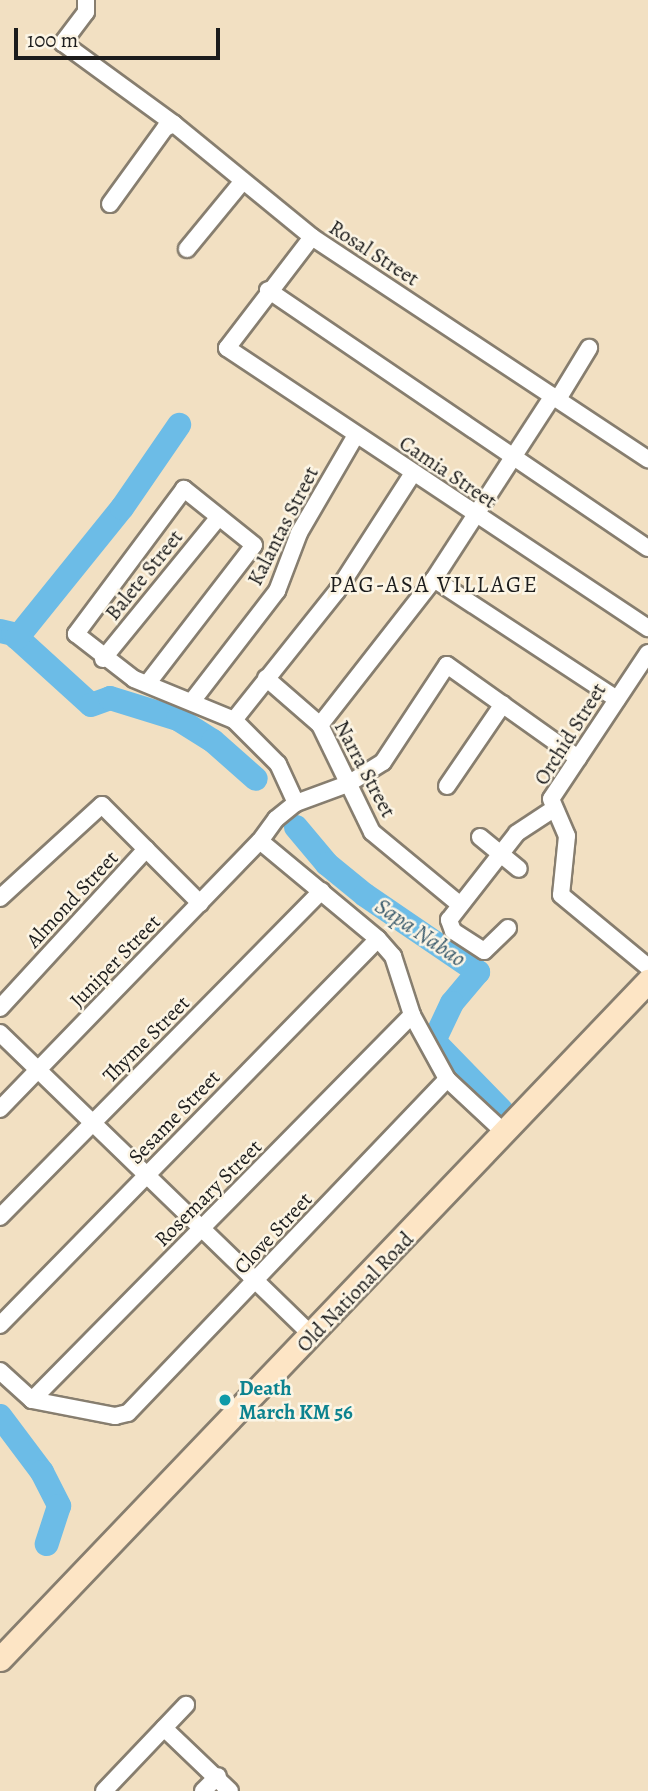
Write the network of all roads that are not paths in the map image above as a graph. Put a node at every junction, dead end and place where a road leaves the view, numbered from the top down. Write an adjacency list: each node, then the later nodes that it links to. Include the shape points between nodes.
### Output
1 (86, 0): 2 (street, Rosal Street, via 86,12 64,43)
2 (174, 124): 3 (street, Rosal Street); 4 (street, via 165,128)
3 (242, 182): 5 (street, Rosal Street); 6 (street)
4 (110, 204)
5 (312, 237): 7 (street); 9 (street, Rosal Street)
6 (187, 249)
7 (268, 290): 10 (street, Camia Street, via 227,348); 11 (street)
8 (589, 348): 9 (street)
9 (556, 398): 11 (street); 12 (street, Rosal Street)
10 (356, 435): 13 (street, Camia Street); 24 (street, Kalantas Street, via 299,533 277,591)
11 (514, 457): 14 (street); 16 (street)
12 (648, 459)
13 (413, 473): 14 (street, Camia Street); 21 (street, via 337,592)
14 (475, 515): 17 (street); 18 (street, Camia Street)
15 (219, 517): 19 (street, Balete Street); 19 (street, via 184,489 76,634); 22 (street, via 254,545)
16 (648, 548)
17 (434, 579): 23 (street); 27 (street)
18 (648, 628)
19 (103, 659): 22 (street)
20 (646, 662): 23 (street, Orchid Street)
21 (266, 678): 26 (street); 27 (street, Narra Street)
22 (146, 684): 24 (street)
23 (617, 699): 28 (street, Orchid Street)
24 (193, 700): 26 (street)
25 (503, 704): 28 (street); 29 (street, via 447,665 383,762); 30 (street)
26 (234, 720): 31 (street, via 278,764)
27 (320, 725): 29 (street, Narra Street)
28 (578, 758): 32 (street, Orchid Street, via 551,799)
29 (348, 784): 31 (street); 41 (street, Narra Street, via 372,832)
30 (447, 786)
31 (296, 803): 34 (street, Juniper Street, via 276,819)
32 (552, 810): 36 (street, via 517,833); 44 (street, Orchid Street, via 567,836 561,895)
33 (480, 836): 36 (street)
34 (260, 841): 38 (street); 40 (street, Juniper Street)
35 (146, 849): 39 (street, via 102,805); 40 (street); 46 (street, Almond Street)
36 (501, 854): 37 (street); 41 (street)
37 (519, 869)
38 (321, 891): 43 (street); 52 (street, Thyme Street)
39 (0, 898)
40 (200, 904): 49 (street, Juniper Street)
41 (459, 904): 42 (street, via 450,927 484,951)
42 (508, 928)
43 (378, 939): 47 (street, via 393,956); 54 (street, Sesame Street)
44 (648, 967)
45 (648, 981): 53 (main road, Old National Road)
46 (0, 1008)
47 (412, 1014): 50 (street); 56 (street, Rosemary Street)
48 (0, 1033): 49 (street)
49 (38, 1070): 51 (street, Juniper Street); 52 (street)
50 (447, 1079): 53 (street); 57 (street, Clove Street)
51 (0, 1110)
52 (93, 1122): 54 (street); 55 (street, Thyme Street)
53 (506, 1134): 59 (main road, Old National Road)
54 (148, 1174): 56 (street); 58 (street, Sesame Street)
55 (0, 1217)
56 (204, 1227): 57 (street); 61 (street, Rosemary Street)
57 (258, 1279): 59 (street); 61 (street, Clove Street, via 128,1413 115,1416)
58 (0, 1325)
59 (313, 1336): 62 (main road, Old National Road)
60 (0, 1371): 61 (street)
61 (32, 1400)
62 (0, 1659)
63 (186, 1705): 64 (street)
64 (164, 1728): 65 (street); 66 (street)
65 (218, 1776): 67 (street); 68 (street)
66 (104, 1791)
67 (203, 1791)
68 (230, 1791)

